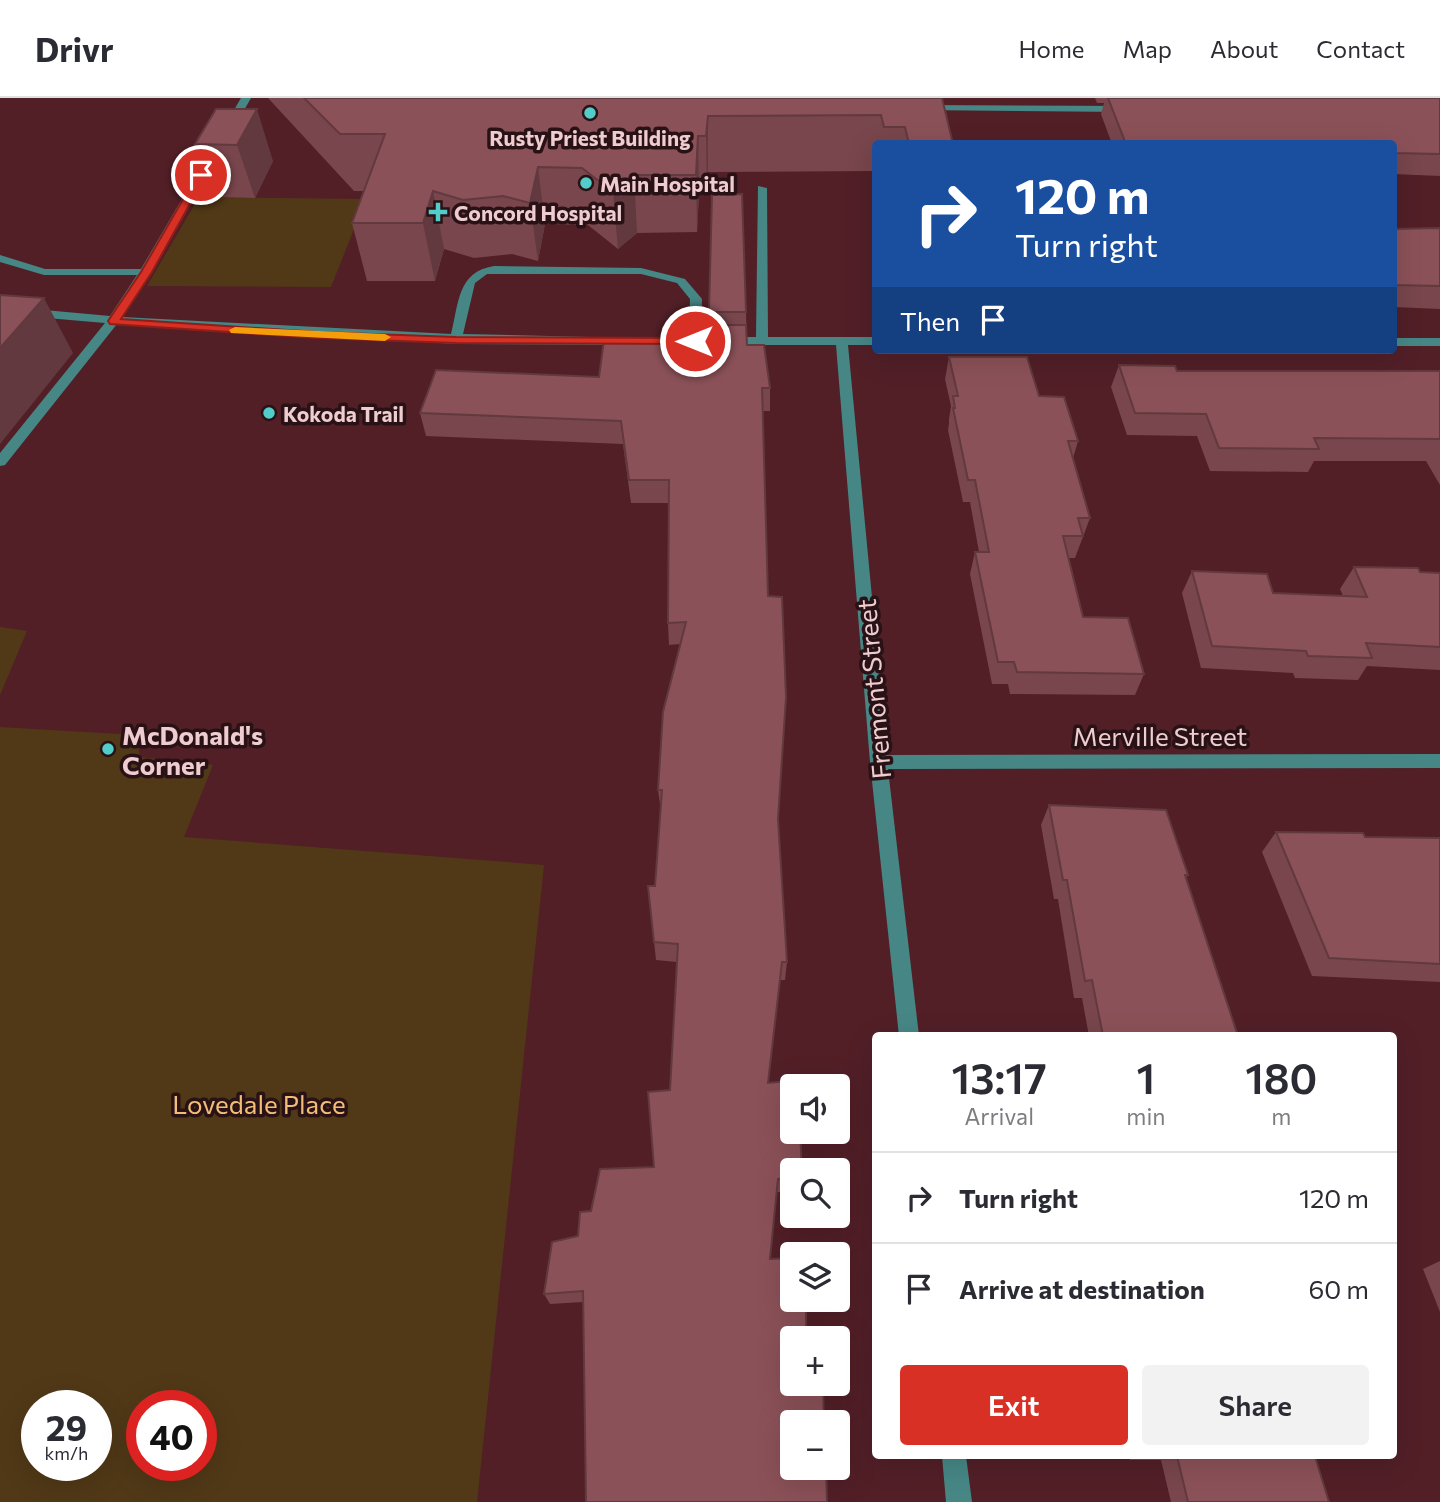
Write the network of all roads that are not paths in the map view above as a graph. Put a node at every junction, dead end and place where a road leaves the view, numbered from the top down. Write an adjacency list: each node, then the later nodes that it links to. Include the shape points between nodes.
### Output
1 (246, 98): 6 (street)
2 (910, 108): 3 (street)
3 (1135, 109)
4 (762, 188): 11 (street)
5 (0, 258): 6 (street, via 44,272)
6 (146, 272): 8 (street)
7 (0, 310): 8 (street)
8 (113, 321): 9 (street); 16 (street)
9 (456, 340): 10 (street); 11 (street, via 470,282 494,269 641,271 681,281 696,299 690,341)
10 (646, 341)
11 (762, 341): 12 (street)
12 (842, 341): 13 (street); 18 (street, Fremont Street)
13 (872, 341)
14 (1397, 342): 15 (street)
15 (1440, 342)
16 (0, 463)
17 (1440, 761): 18 (street, Merville Street)
18 (879, 762): 19 (street, Fremont Street)
19 (909, 1032)
20 (954, 1459): 21 (street)
21 (959, 1502)

